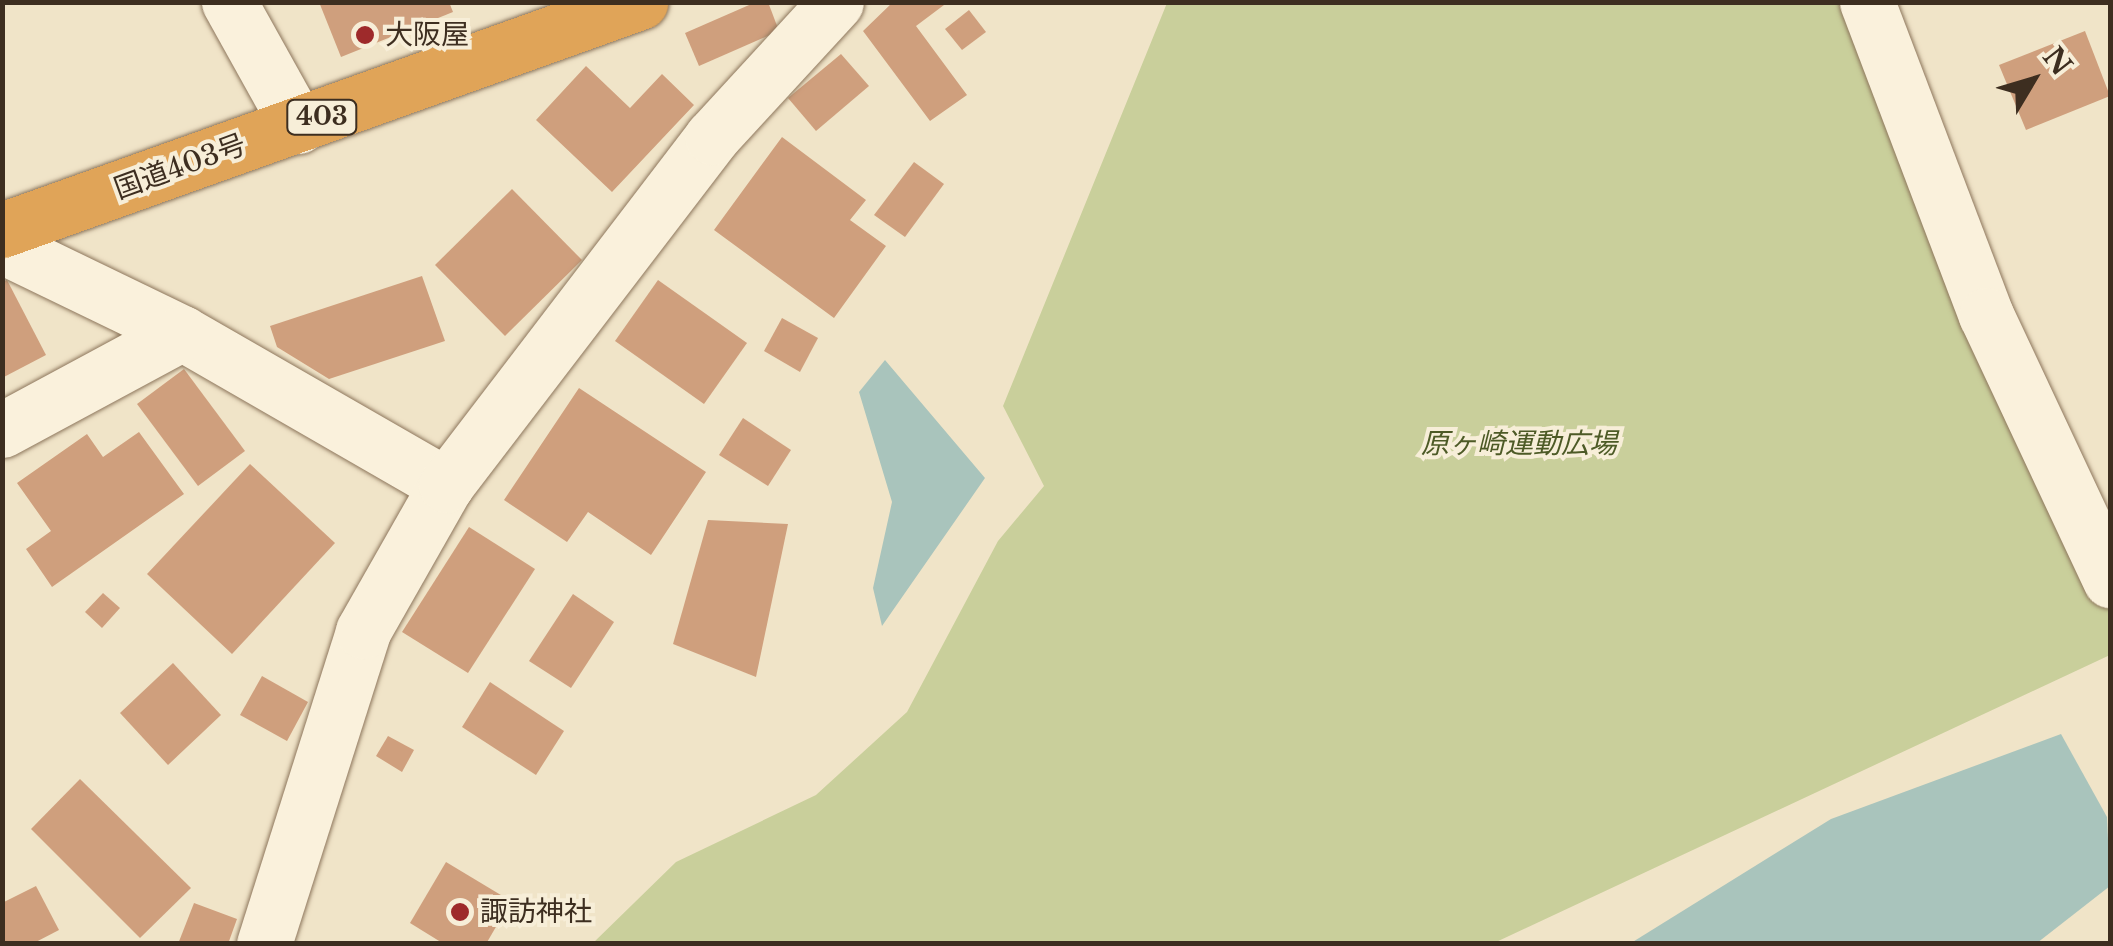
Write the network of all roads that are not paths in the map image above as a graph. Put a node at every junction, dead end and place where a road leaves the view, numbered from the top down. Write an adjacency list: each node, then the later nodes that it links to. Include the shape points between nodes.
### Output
1 (229, 2): 5 (street)
2 (640, 2): 5 (highway, 国道403号 / 403)
3 (836, 2): 10 (street, via 712,137)
4 (1867, 2): 11 (street, via 1986,315)
5 (298, 126): 6 (highway, 国道403号 / 403)
6 (2, 230)
7 (2, 246): 8 (street)
8 (182, 333): 9 (street); 10 (street)
9 (2, 430)
10 (446, 486): 12 (street, via 363,631)
11 (2110, 580)
12 (264, 944)

